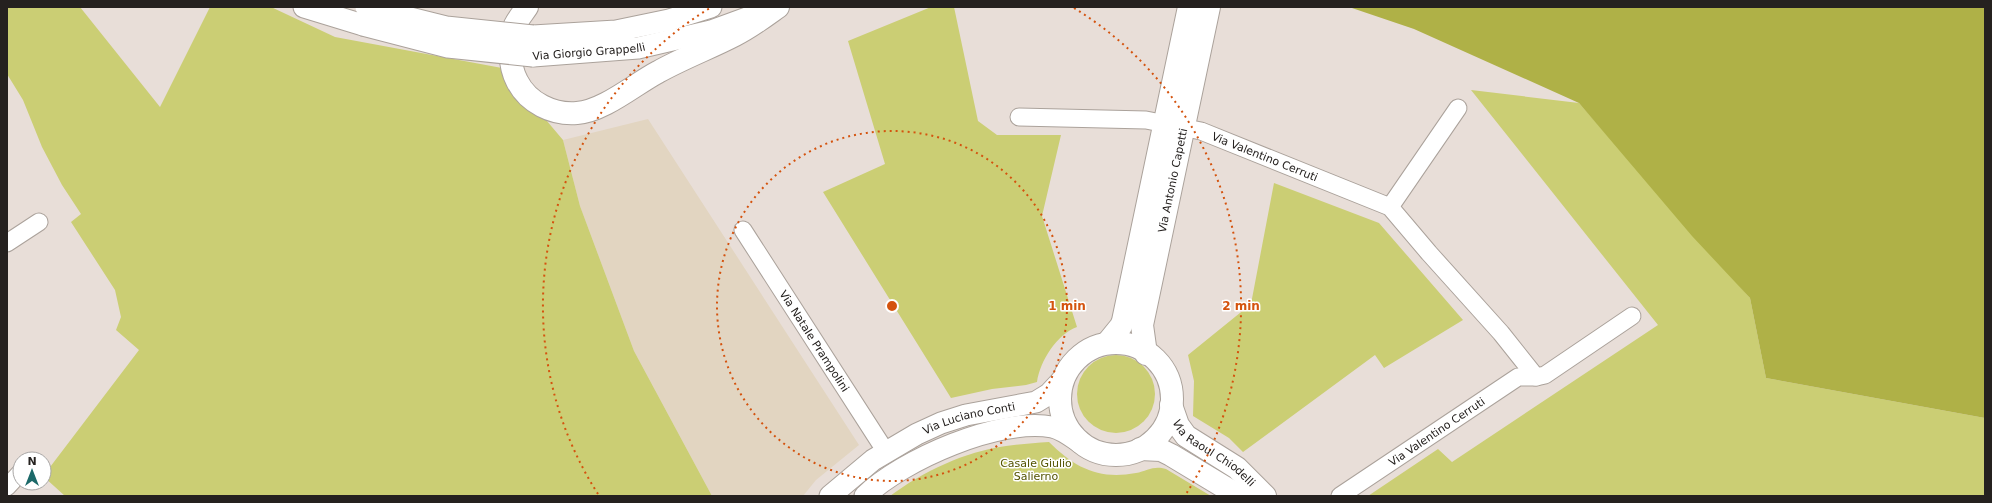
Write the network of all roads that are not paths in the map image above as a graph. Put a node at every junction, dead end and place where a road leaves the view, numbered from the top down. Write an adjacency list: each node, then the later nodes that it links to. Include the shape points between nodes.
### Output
1 (304, 7): 7 (street, Via Giorgio Grappelli)
2 (527, 7): 4 (main road, via 515,26 510,61 514,76 521,90 533,102 552,111 578,113 607,104 657,72 753,25)
3 (711, 7): 8 (street, Via Giorgio Grappelli, via 668,20)
4 (778, 7): 8 (street, Via Giorgio Grappelli, via 711,31 638,48)
5 (1189, 7): 11 (main road, Via Antonio Capetti)
6 (1209, 7): 11 (main road, Via Antonio Capetti)
7 (365, 16): 8 (street, Via Giorgio Grappelli, bridge, via 446,27)
8 (533, 46)
9 (1458, 108): 12 (street)
10 (1019, 117): 11 (street, Via Antonio Capetti, via 1146,120)
11 (1173, 125): 12 (street, Via Valentino Cerruti, via 1200,131); 17 (main road, Via Antonio Capetti, via 1123,321); 18 (main road, Via Antonio Capetti, via 1142,325)
12 (1390, 207): 19 (street, Via Valentino Cerruti, via 1501,333)
13 (39, 222): 15 (street)
14 (743, 230): 24 (street, Via Natale Prampolini)
15 (7, 243)
16 (1632, 316): 19 (street, Via Valentino Cerruti, via 1545,375)
17 (1108, 342): 18 (main road, via 1122,342); 20 (main road, via 1095,346 1072,362)
18 (1146, 354): 21 (main road, via 1159,365 1168,380)
19 (1536, 377): 30 (street, Via Valentino Cerruti, via 1518,377)
20 (1064, 378): 22 (main road, via 1064,414 1071,430); 24 (street, Via Luciano Conti, via 1049,394 1036,402 973,413 941,423)
21 (1171, 405): 23 (main road, via 1162,431); 29 (main road, Via Raoul Chiodelli, via 1178,425 1186,436 1237,468)
22 (1082, 443): 23 (main road, via 1101,454 1114,457 1129,455); 25 (street, Via Luciano Conti, via 1050,427 987,432 919,459)
23 (1140, 449): 28 (main road, Via Raoul Chiodelli, via 1161,450)
24 (880, 456): 25 (street); 26 (street, Via Luciano Conti)
25 (887, 479): 27 (street, Via Luciano Conti)
26 (830, 496)
27 (865, 496)
28 (1239, 496)
29 (1265, 496)
30 (1340, 496)

